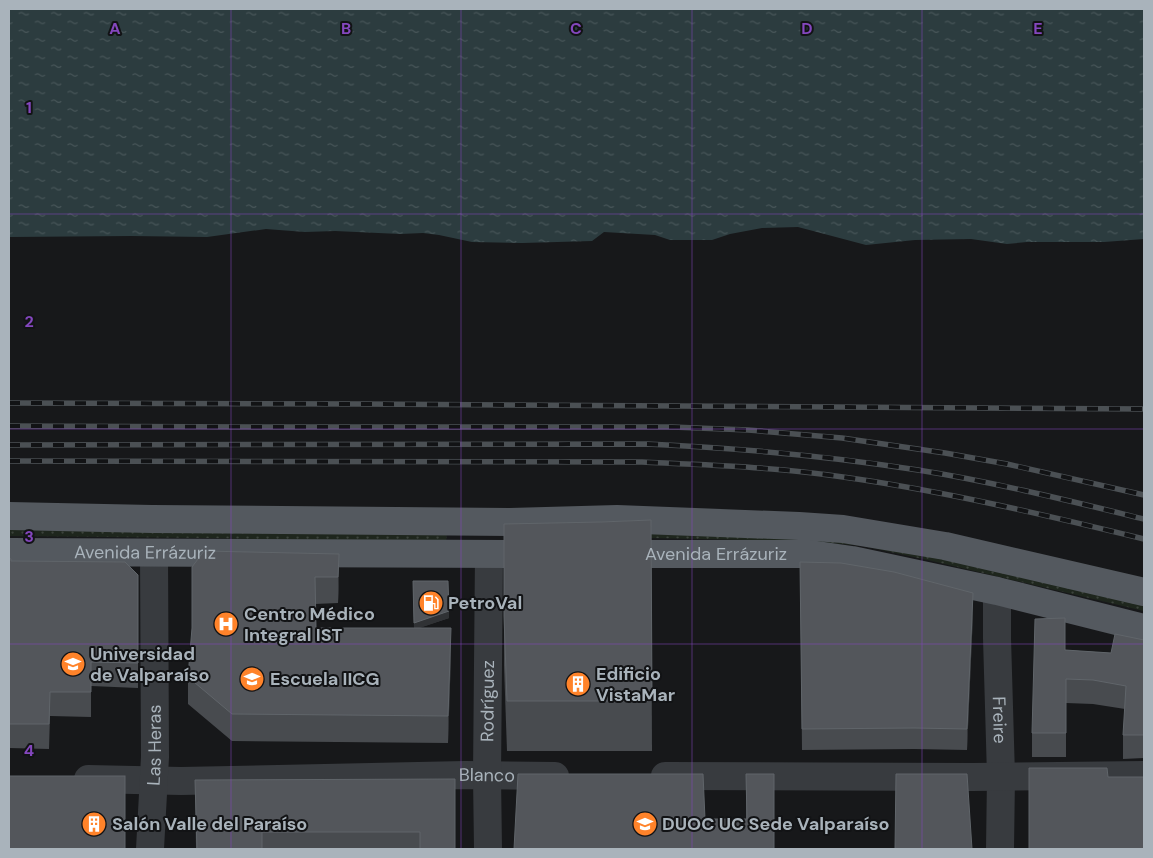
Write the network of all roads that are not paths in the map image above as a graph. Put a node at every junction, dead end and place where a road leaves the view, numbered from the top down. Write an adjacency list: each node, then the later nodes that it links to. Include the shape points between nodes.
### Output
1 (9, 516): 6 (main road, Avenida Errázuriz, via 500,522 617,519 799,526 843,529 945,546)
2 (9, 552): 3 (main road, Avenida Errázuriz)
3 (154, 553): 4 (main road, Avenida Errázuriz); 14 (street, Las Heras)
4 (489, 554): 5 (main road, Avenida Errázuriz, via 810,554); 9 (street, Rodríguez)
5 (997, 590): 7 (main road, Avenida Errázuriz); 12 (street, Freire)
6 (1144, 592)
7 (1144, 628)
8 (1144, 775): 12 (street)
9 (486, 776): 10 (street, Blanco); 14 (street, Blanco); 16 (street, Rodríguez)
10 (577, 776)
11 (636, 776): 12 (street)
12 (1001, 776): 17 (street, Freire)
13 (67, 779): 14 (street, Blanco)
14 (154, 780): 15 (street, Las Heras)
15 (150, 849)
16 (488, 849)
17 (1000, 849)

